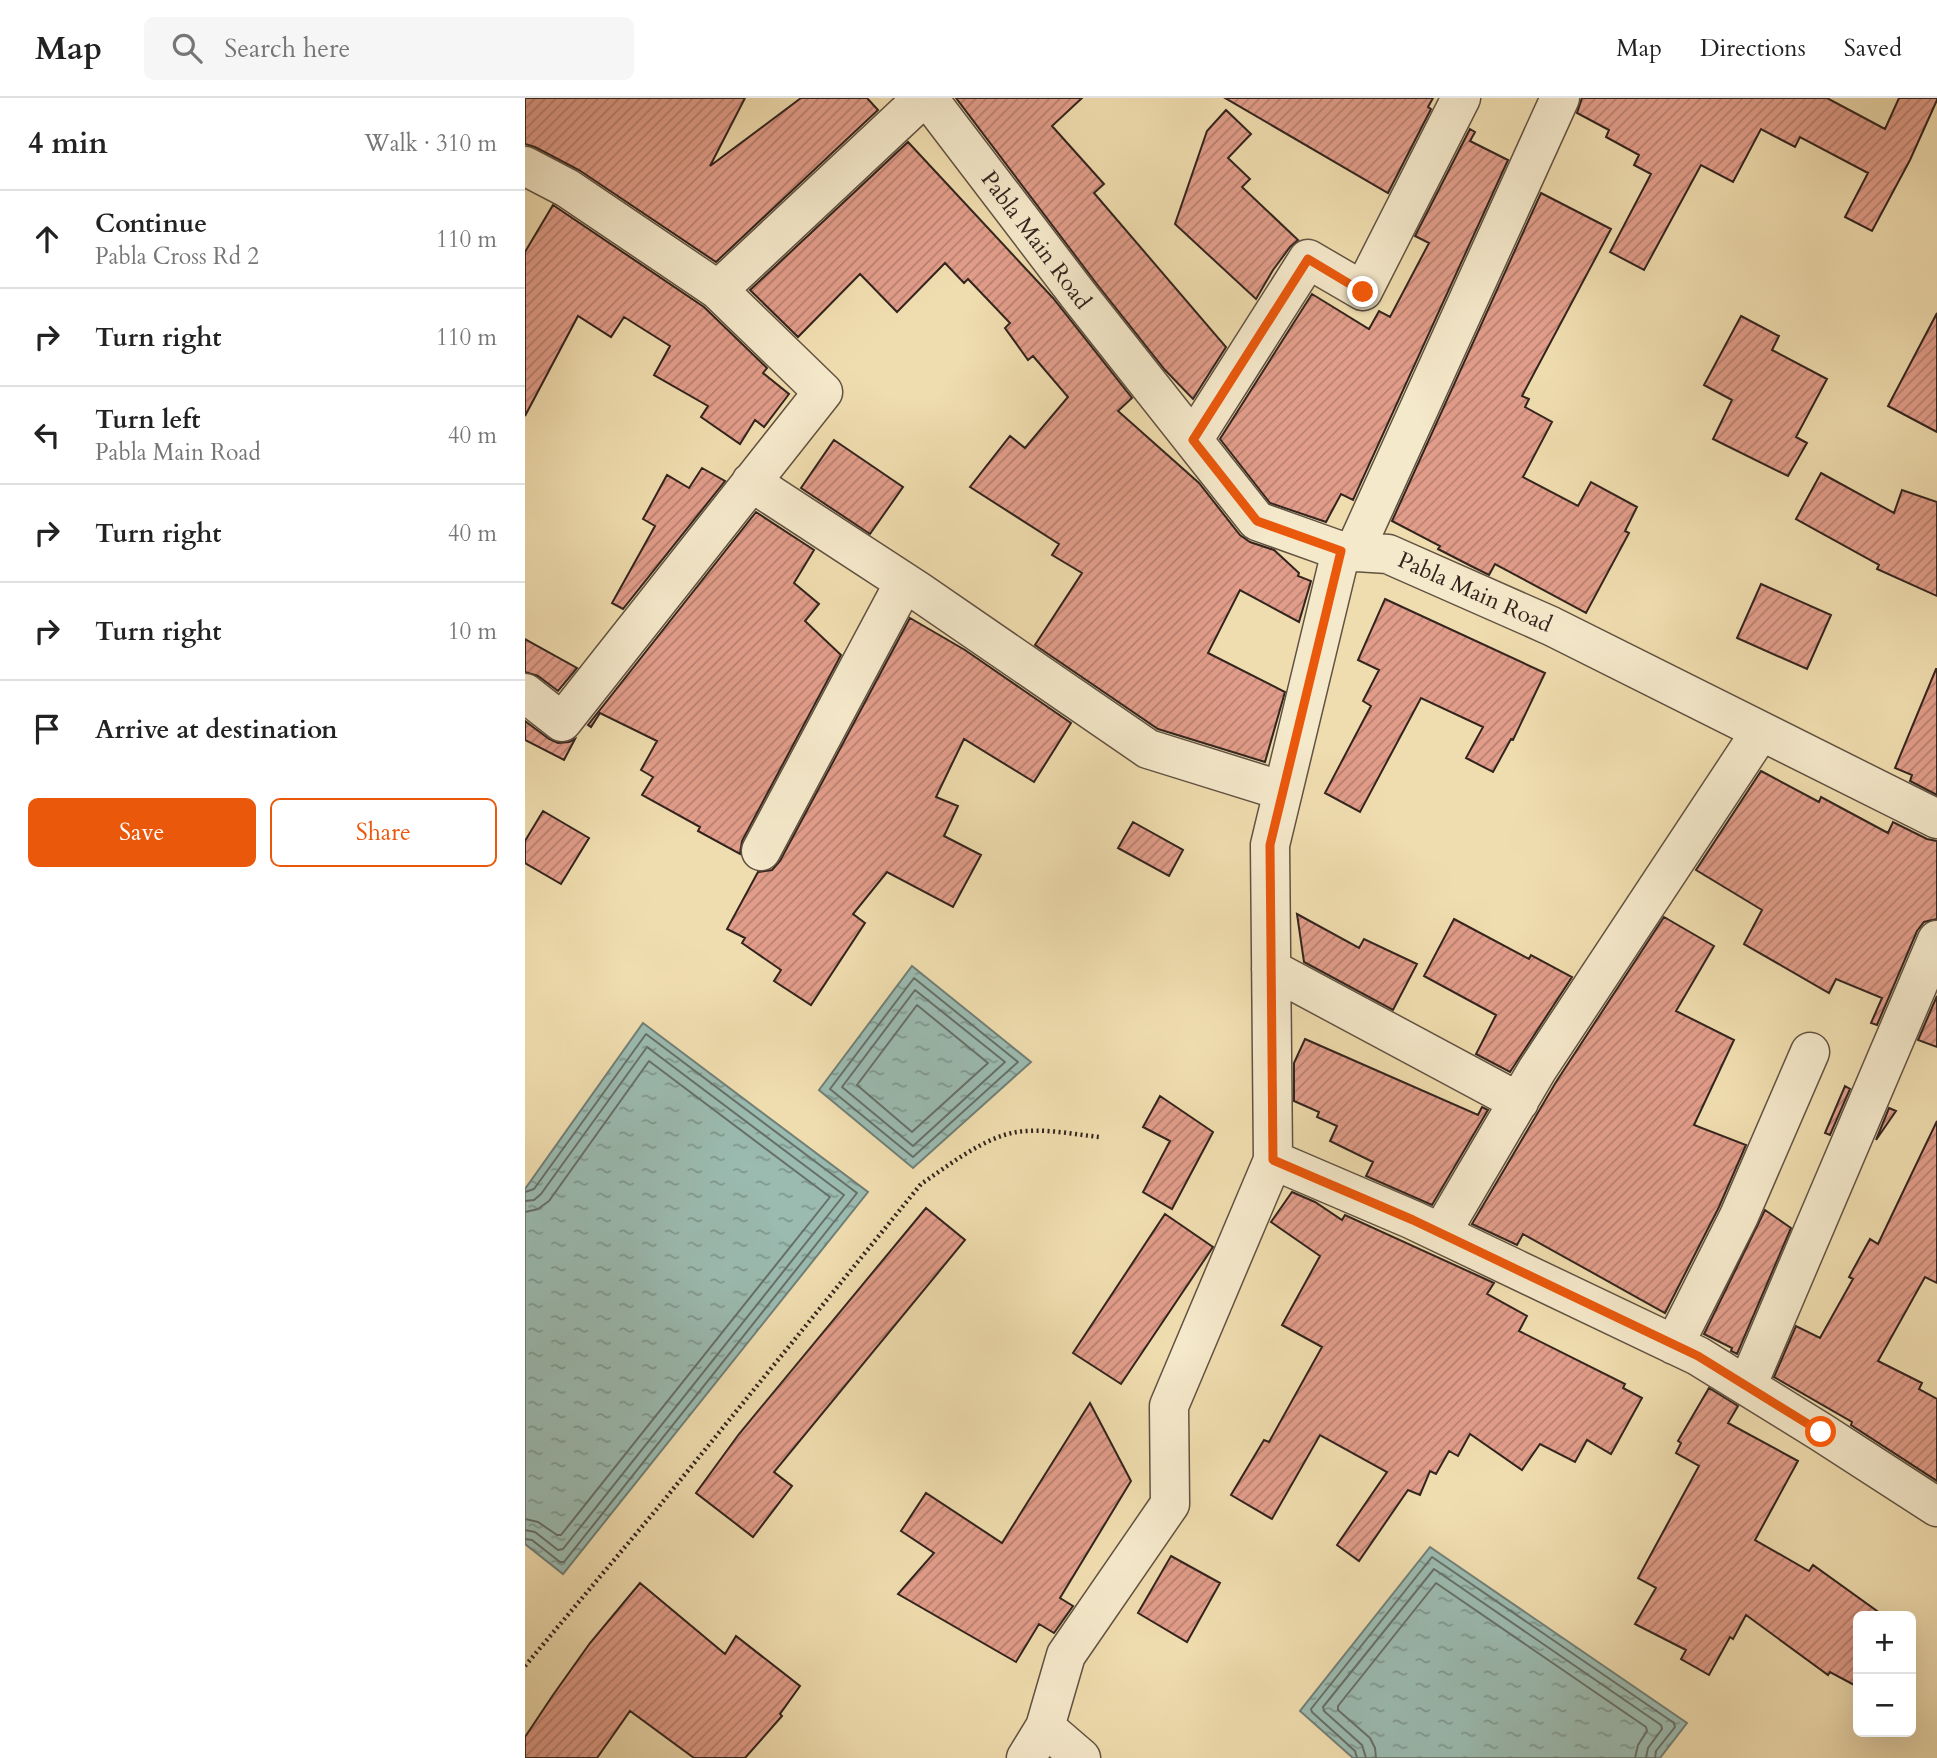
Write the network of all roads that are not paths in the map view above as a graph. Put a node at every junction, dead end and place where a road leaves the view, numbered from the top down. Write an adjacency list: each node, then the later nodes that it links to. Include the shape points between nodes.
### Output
1 (925, 98): 5 (street); 6 (street, Pabla Main Road)
2 (1461, 98): 6 (street, via 1363,292 1308,259)
3 (1547, 102): 8 (street)
4 (525, 166): 5 (street, via 567,188)
5 (718, 290): 7 (street, via 823,392)
6 (1193, 440): 8 (street, Pabla Main Road, via 1257,521)
7 (751, 482): 9 (street); 10 (street, via 562,723)
8 (1347, 551): 11 (street, Pabla Main Road, via 1388,554 1551,626); 12 (street)
9 (904, 583): 12 (street, via 1149,749); 14 (street)
10 (525, 693)
11 (1761, 731): 13 (street, Pabla Main Road); 18 (street)
12 (1283, 791): 16 (street, via 1270,845)
13 (1937, 819)
14 (761, 851)
15 (1937, 940): 22 (street)
16 (1271, 970): 18 (street); 19 (street)
17 (1810, 1052): 21 (street, via 1739,1216)
18 (1519, 1102): 20 (street)
19 (1273, 1160): 20 (street); 24 (street, via 1169,1406 1170,1504 1066,1655)
20 (1441, 1233): 21 (street)
21 (1674, 1345): 22 (street)
22 (1747, 1387): 23 (street)
23 (1937, 1507)
24 (1035, 1742): 25 (street)
25 (1081, 1758)

